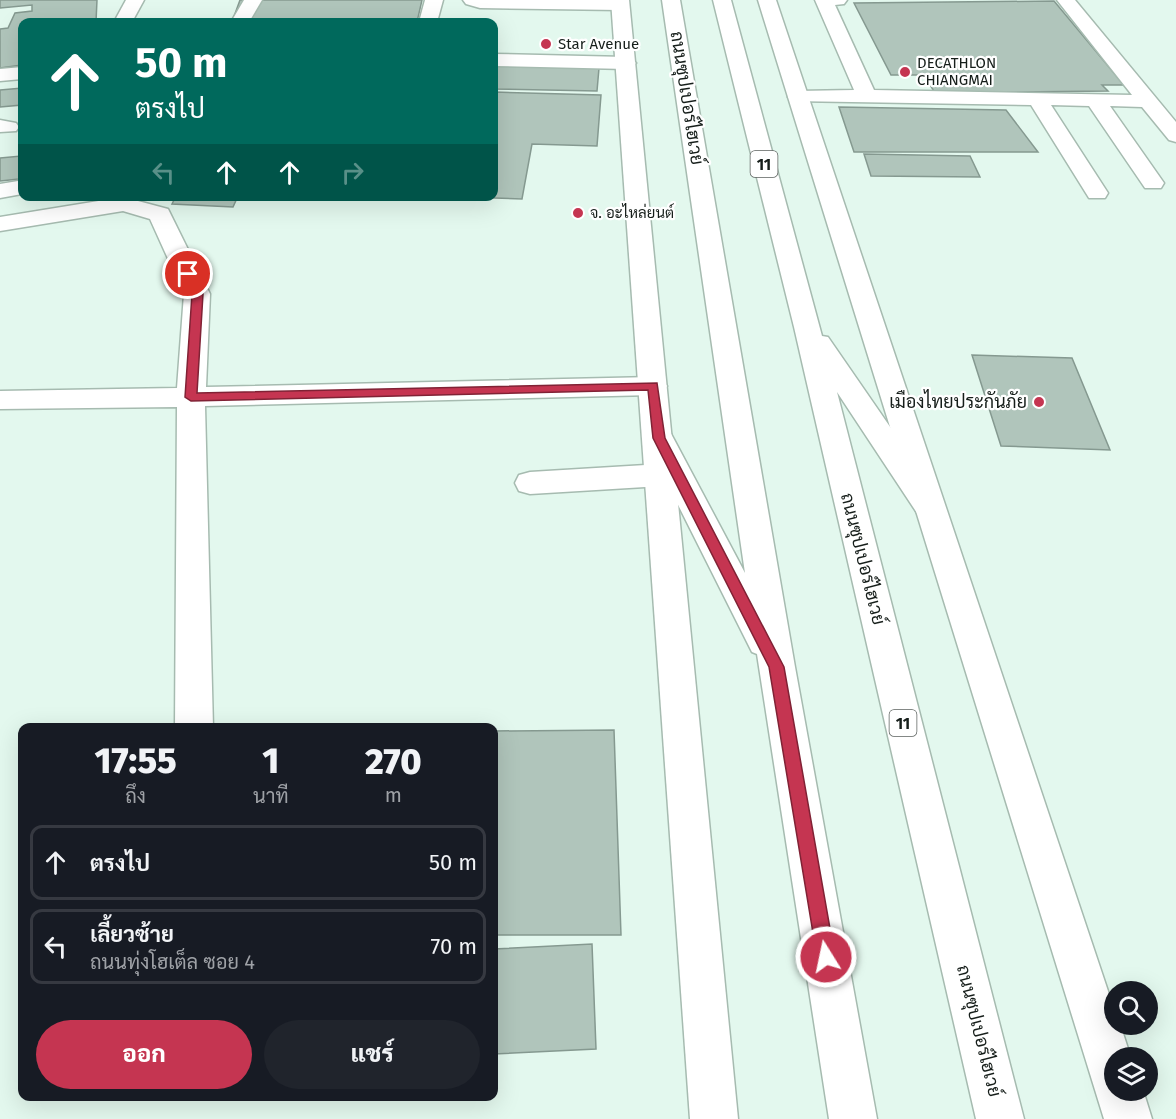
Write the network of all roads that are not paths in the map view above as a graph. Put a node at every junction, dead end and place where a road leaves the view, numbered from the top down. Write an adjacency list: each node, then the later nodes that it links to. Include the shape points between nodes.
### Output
1 (135, 0): 11 (main road)
2 (253, 0): 12 (main road)
3 (434, 0): 13 (main road)
4 (472, 0): 10 (main road)
5 (671, 0): 36 (main road, ถนนซุปเปอร์ไฮเวย์)
6 (722, 0): 28 (main road, ถนนซุปเปอร์ไฮเวย์ / 11)
7 (767, 0): 19 (main road)
8 (838, 0): 18 (main road, via 824,0)
9 (1066, 0): 23 (main road)
10 (620, 2): 15 (main road)
11 (125, 18)
12 (242, 18)
13 (429, 18)
14 (498, 60): 15 (main road)
15 (626, 63): 29 (main road)
16 (18, 73): 17 (main road)
17 (0, 75)
18 (858, 77): 19 (main road); 20 (main road)
19 (795, 88): 20 (main road); 35 (main road)
20 (867, 96): 21 (main road)
21 (1038, 100): 22 (main road); 26 (main road)
22 (1095, 100): 23 (main road); 25 (main road)
23 (1148, 101): 24 (main road)
24 (1176, 136)
25 (1154, 183)
26 (1097, 193)
27 (0, 224): 30 (main road, via 123,204 160,214 197,294)
28 (807, 327): 35 (main road); 42 (main road, ถนนซุปเปอร์ไฮเวย์ / 11)
29 (653, 386): 30 (main road); 32 (main road)
30 (191, 397): 31 (main road); 37 (main road)
31 (0, 400)
32 (659, 438): 33 (main road); 36 (main road)
33 (662, 475): 34 (main road); 40 (main road)
34 (530, 483)
35 (928, 505): 38 (main road)
36 (777, 667): 41 (main road, ถนนซุปเปอร์ไฮเวย์)
37 (194, 723)
38 (1104, 1047)
39 (1122, 1101): 43 (main road)
40 (714, 1119)
41 (853, 1119)
42 (1000, 1119)
43 (1128, 1119)

